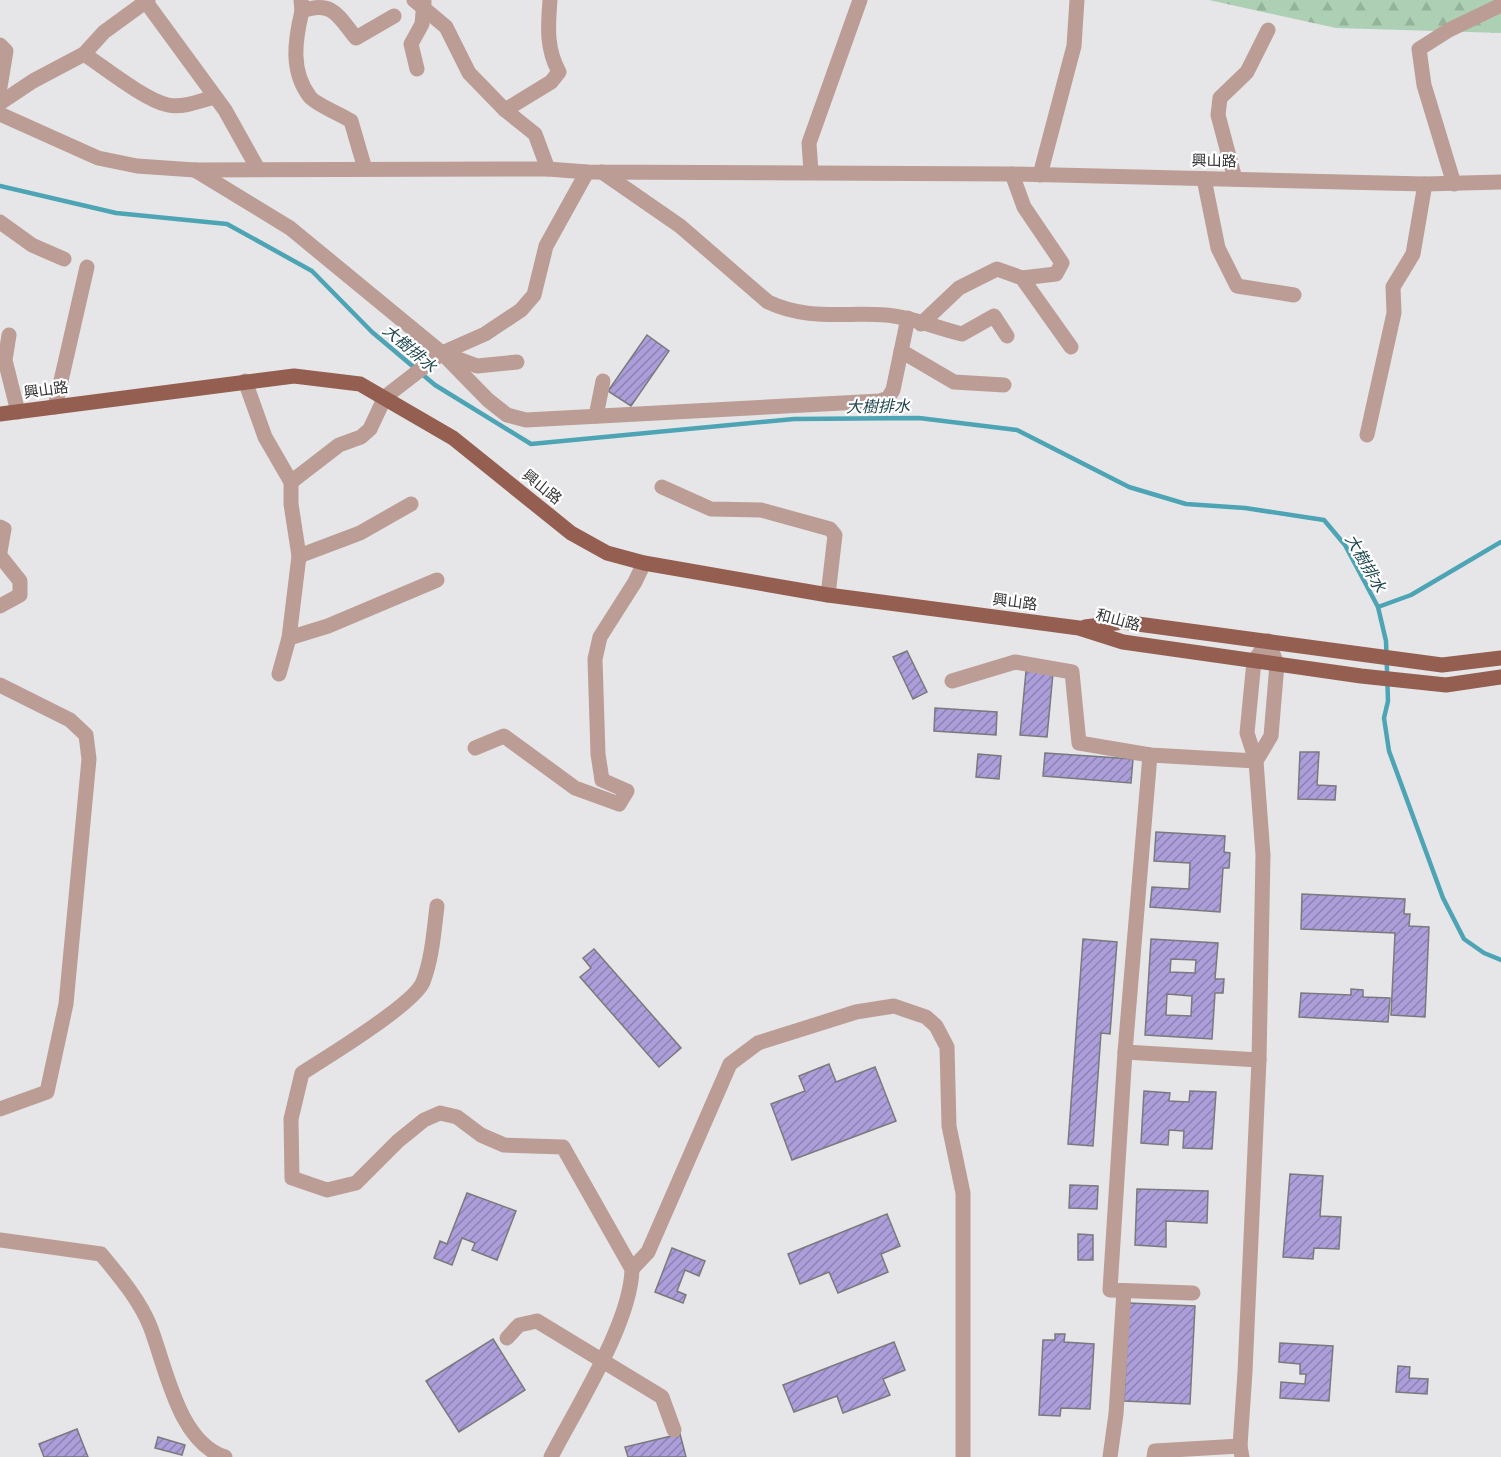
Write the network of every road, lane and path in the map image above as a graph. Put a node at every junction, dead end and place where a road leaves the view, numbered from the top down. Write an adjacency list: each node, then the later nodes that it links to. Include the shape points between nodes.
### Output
1 (550, 0): 17 (street, via 547,37 559,72 551,82)
2 (860, 0): 24 (street, via 809,143)
3 (1077, 0): 26 (street, via 1074,46)
4 (147, 1): 8 (street); 15 (street)
5 (421, 3): 13 (street, via 422,24 411,44); 17 (street, via 446,27 469,73)
6 (301, 5): 9 (street, via 330,7 356,38); 20 (street, via 295,41 297,72 311,99 351,121)
7 (1501, 5): 31 (street, via 1419,49 1424,85)
8 (127, 6): 12 (street)
9 (394, 16)
10 (1268, 30): 28 (street, via 1247,72 1220,98 1218,115)
11 (0, 45): 14 (street, via 6,51)
12 (84, 54): 15 (street, via 140,92 168,105 193,104); 16 (street)
13 (417, 69)
14 (0, 87)
15 (214, 97): 19 (street)
16 (0, 103)
17 (505, 110): 21 (street, via 535,134)
18 (0, 114): 22 (street, 興山路, via 98,158 137,166)
19 (258, 169): 20 (street, 興山路); 22 (street, 興山路)
20 (365, 169): 21 (street, 興山路)
21 (548, 169): 23 (street, 興山路)
22 (195, 170): 42 (street, via 290,228)
23 (594, 172): 24 (street, 興山路); 37 (street, via 680,226 768,302 805,315 848,314); 42 (street, via 546,246 534,295 521,310 485,334)
24 (811, 172): 25 (street, 興山路)
25 (1012, 174): 26 (street, 興山路); 35 (street, via 1024,207 1062,263 1056,274)
26 (1040, 175): 27 (street, 興山路)
27 (1204, 179): 28 (street, 興山路); 36 (street, via 1218,248 1237,286)
28 (1235, 180): 30 (street, 興山路)
29 (1501, 182): 31 (street, 興山路)
30 (1425, 184): 31 (street, 興山路); 52 (street, via 1413,254 1393,287 1394,313)
31 (1454, 184)
32 (0, 222): 33 (street, via 32,245)
33 (64, 259)
34 (87, 267): 48 (street)
35 (1022, 278): 37 (street, via 997,269 959,288); 40 (street)
36 (1294, 295)
37 (915, 321): 39 (street, via 962,334 994,316); 41 (street)
38 (9, 335): 49 (street, via 5,360)
39 (1007, 336)
40 (1071, 347)
41 (901, 351): 46 (street, via 954,382); 51 (street, via 893,390 880,401)
42 (442, 353): 43 (street, via 477,366); 47 (street); 51 (street, via 507,415 526,420)
43 (517, 362)
44 (245, 381): 47 (main road, 興山路, via 294,376 360,384); 48 (main road, 興山路); 53 (street, via 265,437)
45 (603, 381): 51 (street)
46 (1004, 385)
47 (385, 397): 53 (street, via 370,429 339,445); 59 (main road, 興山路, via 453,438 571,533 606,553)
48 (55, 407): 49 (main road, 興山路)
49 (18, 412): 50 (main road, 興山路)
50 (0, 414)
51 (596, 417)
52 (1367, 435)
53 (291, 482): 58 (street)
54 (662, 487): 61 (street, via 711,509 761,510 830,529 835,535)
55 (411, 504): 58 (street, via 360,533)
56 (0, 527): 57 (street, via 4,529)
57 (0, 554): 62 (street, via 20,581 20,595)
58 (299, 556): 64 (street)
59 (644, 563): 61 (main road, 興山路); 73 (street, via 600,637 595,659 602,780 627,791 619,804 575,788 504,736)
60 (437, 580): 64 (street, via 328,626)
61 (828, 595): 63 (main road, 興山路)
62 (0, 606)
63 (1079, 628): 65 (main road, 和山路, via 1123,622); 67 (main road, 和山路, via 1123,642)
64 (289, 638): 69 (street)
65 (1268, 641): 66 (main road, 和山路, via 1442,665); 67 (street); 68 (street)
66 (1501, 658)
67 (1254, 661): 68 (main road, 和山路); 75 (street, via 1247,733)
68 (1277, 664): 70 (main road, 和山路, via 1404,682 1446,684); 75 (street, via 1270,736)
69 (279, 674)
70 (1501, 677)
71 (952, 681): 74 (street, via 1015,663 1072,672 1079,743)
72 (0, 685): 79 (street, via 70,720 86,735 89,759 66,1004 47,1092)
73 (475, 748)
74 (1150, 755): 75 (street); 77 (street)
75 (1256, 761): 78 (street, via 1263,855)
76 (437, 906): 81 (street, via 422,985 393,1012 302,1074 291,1119 292,1178 327,1190 356,1183 424,1120 440,1113 458,1117 481,1135 504,1145 563,1147)
77 (1125, 1052): 78 (street); 82 (street, via 1110,1290)
78 (1259, 1060): 87 (street)
79 (0, 1109)
80 (0, 1240): 88 (street, via 101,1254 126,1285 149,1325 175,1403)
81 (632, 1269): 85 (street, via 632,1283 620,1323); 91 (street, via 648,1252 730,1064 758,1043 856,1012 894,1006 926,1017 936,1026 947,1047 949,1126 963,1193)
82 (1124, 1291): 83 (street); 92 (street)
83 (1193, 1293)
84 (507, 1338): 85 (street, via 519,1325 537,1321)
85 (601, 1359): 86 (street, via 662,1397); 90 (street)
86 (674, 1430)
87 (1241, 1451): 93 (street, via 1155,1451)
88 (208, 1454): 89 (street)
89 (225, 1457)
90 (551, 1457)
91 (963, 1457)
92 (1110, 1457)
93 (1154, 1457)

